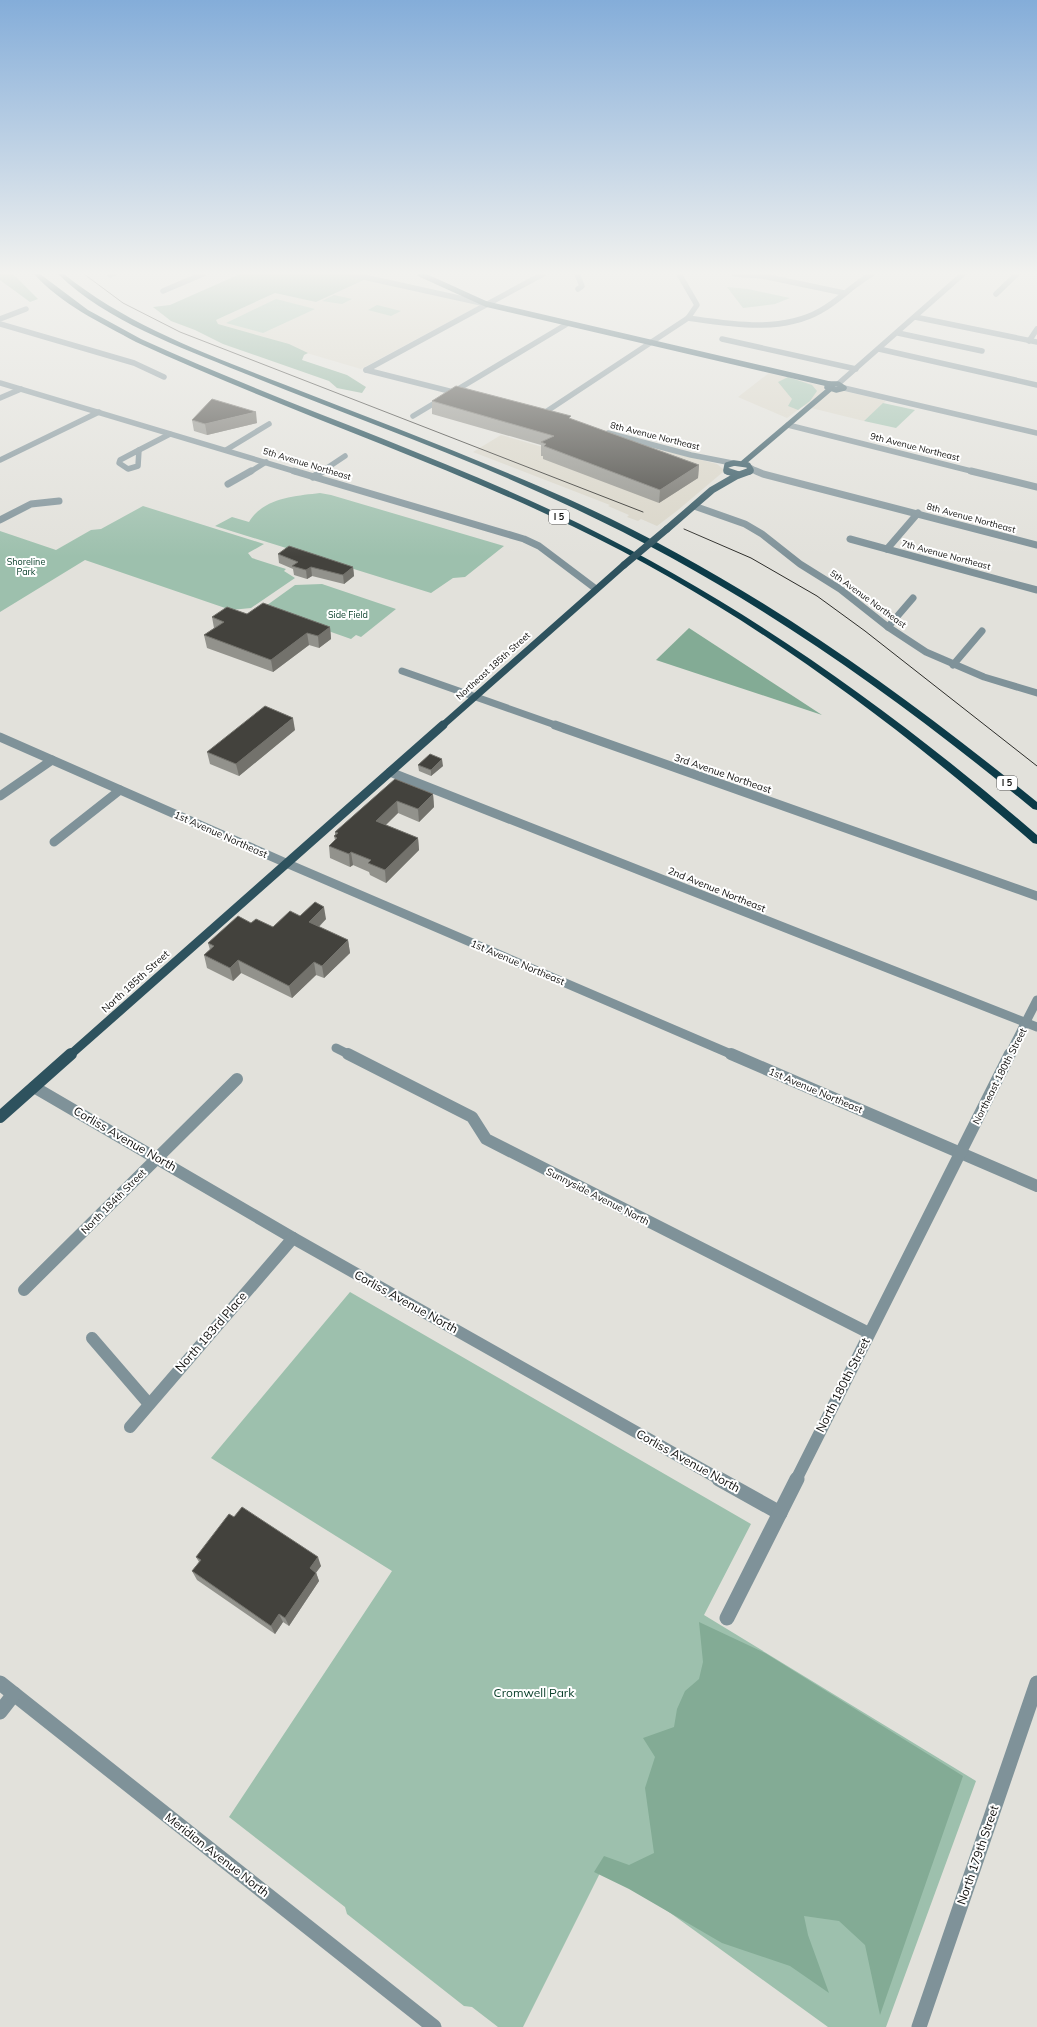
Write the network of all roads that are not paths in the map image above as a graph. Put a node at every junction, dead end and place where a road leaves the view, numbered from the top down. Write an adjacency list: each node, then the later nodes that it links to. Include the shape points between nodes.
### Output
1 (146, 369): 10 (street)
2 (202, 369): 70 (highway, I 5, via 502,491 579,526 666,572 768,634 853,692 959,773)
3 (241, 369): 63 (highway, I 5, via 520,481 599,516 657,546 733,588 811,637)
4 (369, 369): 17 (street, via 366,370)
5 (491, 369): 17 (street)
6 (612, 369): 22 (street)
7 (755, 369): 14 (main road)
8 (856, 369): 12 (street)
9 (965, 369): 13 (street)
10 (164, 377)
11 (0, 383): 16 (street, 5th Avenue Northeast)
12 (838, 384): 14 (main road); 15 (main road)
13 (1037, 385)
14 (829, 387): 15 (main road, via 838,391); 26 (main road)
15 (844, 388): 28 (street)
16 (21, 389): 19 (street); 20 (street, 5th Avenue Northeast)
17 (451, 392): 18 (street); 23 (street)
18 (467, 396)
19 (0, 398)
20 (99, 412): 29 (street, 5th Avenue Northeast); 34 (street)
21 (534, 413): 22 (street)
22 (542, 415): 24 (street)
23 (413, 416)
24 (550, 418)
25 (269, 424): 31 (street)
26 (788, 425): 37 (main road); 44 (street, 9th Avenue Northeast)
27 (599, 431): 33 (street, 8th Avenue Northeast)
28 (1037, 433)
29 (170, 434): 30 (street); 31 (street, 5th Avenue Northeast)
30 (139, 450)
31 (226, 450): 35 (street, 5th Avenue Northeast)
32 (345, 456): 41 (street)
33 (707, 459): 36 (street, 8th Avenue Northeast); 39 (street, 8th Avenue Northeast)
34 (0, 460)
35 (266, 462): 41 (street, 5th Avenue Northeast); 43 (street)
36 (732, 463): 37 (main road); 39 (main road, Northeast 185th Street, via 727,465)
37 (743, 463): 38 (main road)
38 (751, 468): 40 (main road, Northeast 185th Street, via 750,472); 42 (street, 8th Avenue Northeast)
39 (726, 469): 40 (main road); 45 (main road, Northeast 185th Street, via 716,483)
40 (741, 475): 42 (street, 8th Avenue Northeast); 45 (main road, Northeast 185th Street, via 731,477)
41 (313, 477): 53 (street, 5th Avenue Northeast, via 524,539 539,546)
42 (784, 479): 48 (street, 8th Avenue Northeast)
43 (228, 484)
44 (1037, 486)
45 (716, 488): 47 (main road, Northeast 185th Street)
46 (59, 501): 49 (street, via 31,504)
47 (694, 506): 53 (main road, Northeast 185th Street, bridge); 56 (street, 5th Avenue Northeast, via 745,524 762,534 800,564 859,602)
48 (918, 513): 51 (street, 8th Avenue Northeast); 52 (street)
49 (0, 520)
50 (850, 539): 52 (street, 7th Avenue Northeast)
51 (1037, 545)
52 (887, 549): 54 (street, 7th Avenue Northeast)
53 (596, 589): 61 (main road, Northeast 185th Street)
54 (1037, 590)
55 (913, 598): 56 (street)
56 (888, 627): 58 (street, 5th Avenue Northeast, via 926,652)
57 (982, 631): 58 (street)
58 (953, 665): 60 (street, 5th Avenue Northeast)
59 (402, 671): 61 (street, 3rd Avenue Northeast)
60 (1037, 693)
61 (474, 697): 65 (main road, Northeast 185th Street); 73 (street, 3rd Avenue Northeast)
62 (0, 737): 64 (street, 1st Avenue Northeast)
63 (977, 758): 68 (highway); 69 (highway, I 5)
64 (52, 760): 66 (street, 1st Avenue Northeast); 67 (street)
65 (390, 772): 72 (main road, Northeast 185th Street); 75 (street, 2nd Avenue Northeast)
66 (120, 790): 71 (street); 72 (street, 1st Avenue Northeast)
67 (0, 796)
68 (1037, 797)
69 (1037, 807)
70 (1037, 841)
71 (54, 842)
72 (286, 863): 79 (main road, North 185th Street); 81 (street, 1st Avenue Northeast)
73 (1037, 896)
74 (1037, 1000): 75 (street, Northeast 180th Street)
75 (1026, 1023): 76 (street, 2nd Avenue Northeast); 81 (street, Northeast 180th Street)
76 (1037, 1027)
77 (336, 1048): 86 (street, Sunnyside Avenue North, via 472,1117 486,1139)
78 (237, 1079): 82 (street, North 184th Street)
79 (34, 1087): 80 (main road, North 185th Street); 82 (street, Corliss Avenue North)
80 (0, 1117)
81 (959, 1152): 83 (street, 1st Avenue Northeast); 86 (street, North 180th Street)
82 (157, 1157): 84 (street, Corliss Avenue North); 85 (street, North 184th Street)
83 (1037, 1186)
84 (293, 1238): 88 (street, North 183rd Place); 90 (street, Corliss Avenue North)
85 (24, 1290)
86 (869, 1333): 90 (street, North 180th Street)
87 (92, 1338): 88 (street)
88 (149, 1404): 89 (street, North 183rd Place)
89 (130, 1427)
90 (780, 1513): 91 (street, North 180th Street)
91 (727, 1618)
92 (0, 1682): 94 (street, Meridian Avenue North)
93 (1037, 1683): 97 (street, North 179th Street)
94 (14, 1694): 95 (street); 96 (street, Meridian Avenue North)
95 (0, 1712)
96 (434, 2027)
97 (919, 2027)

